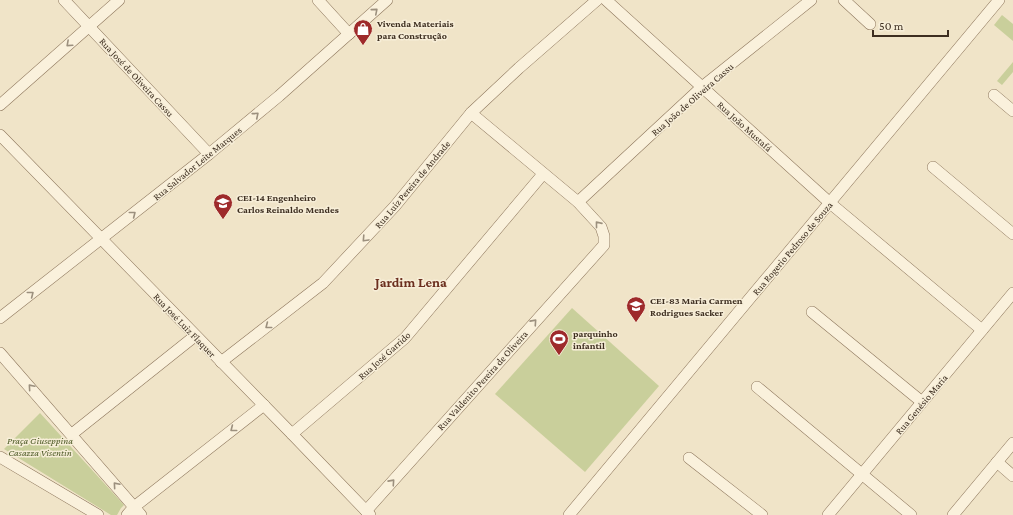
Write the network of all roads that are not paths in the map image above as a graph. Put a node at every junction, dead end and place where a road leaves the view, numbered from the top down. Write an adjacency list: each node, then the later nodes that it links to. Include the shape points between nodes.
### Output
1 (64, 0): 11 (street, Rua José de Oliveira Cassu)
2 (119, 0): 11 (street)
3 (318, 0): 12 (street)
4 (388, 0): 12 (street, Rua Salvador Leite Marques, one-way to 4)
5 (597, 0): 17 (street, Rua Luiz Pereira de Andrade)
6 (606, 0): 13 (street, Rua João Mustafá)
7 (811, 0): 13 (street, Rua João de Oliveira Cassu)
8 (844, 0): 10 (street)
9 (999, 0): 23 (street, Rua Rogerio Pedroso de Souza)
10 (870, 24)
11 (89, 26): 15 (street, one-way to 15); 19 (street, Rua José de Oliveira Cassu)
12 (349, 34): 19 (street, Rua Salvador Leite Marques, one-way to 12)
13 (702, 87): 22 (street, Rua João de Oliveira Cassu); 23 (street, Rua João Mustafá)
14 (994, 95): 16 (street)
15 (0, 105)
16 (1013, 111)
17 (471, 113): 21 (street); 32 (street, Rua Luiz Pereira de Andrade, one-way to 32, via 395,206 323,284)
18 (0, 135): 25 (street, Rua José Luiz Flaquer)
19 (209, 154): 25 (street, Rua Salvador Leite Marques, one-way to 19)
20 (933, 167): 24 (street)
21 (543, 174): 22 (street); 37 (street, Rua José Garrido, via 405,338)
22 (578, 202): 45 (street, Rua Valdenito Pereira de Oliveira, one-way to 22, via 604,245 601,227)
23 (830, 203): 29 (street, Rua João Mustafá); 47 (street, Rua Rogerio Pedroso de Souza)
24 (1013, 234)
25 (101, 239): 28 (street, Rua Salvador Leite Marques, one-way to 25); 30 (street, Rua José Luiz Flaquer)
26 (1013, 293): 29 (street, Rua Genésio Maria)
27 (812, 312): 34 (street)
28 (0, 318)
29 (982, 330): 34 (street, Rua Genésio Maria)
30 (195, 336): 32 (street, Rua José Luiz Flaquer); 36 (street)
31 (0, 353): 36 (street, one-way to 31)
32 (221, 362): 35 (street, Rua José Luiz Flaquer)
33 (757, 387): 42 (street)
34 (922, 402): 42 (street, Rua Genésio Maria)
35 (264, 405): 37 (street, Rua José Luiz Flaquer); 44 (street, one-way to 44)
36 (72, 434): 44 (street, one-way to 36)
37 (292, 434): 45 (street, Rua José Luiz Flaquer)
38 (1013, 443): 41 (street)
39 (0, 457): 46 (street)
40 (689, 458): 48 (street)
41 (997, 462): 43 (street); 51 (street)
42 (862, 474): 49 (street, Rua Genésio Maria); 50 (street)
43 (1013, 476)
44 (134, 513)
45 (368, 513)
46 (98, 515)
47 (569, 515)
48 (762, 515)
49 (828, 515)
50 (911, 515)
51 (953, 515)

